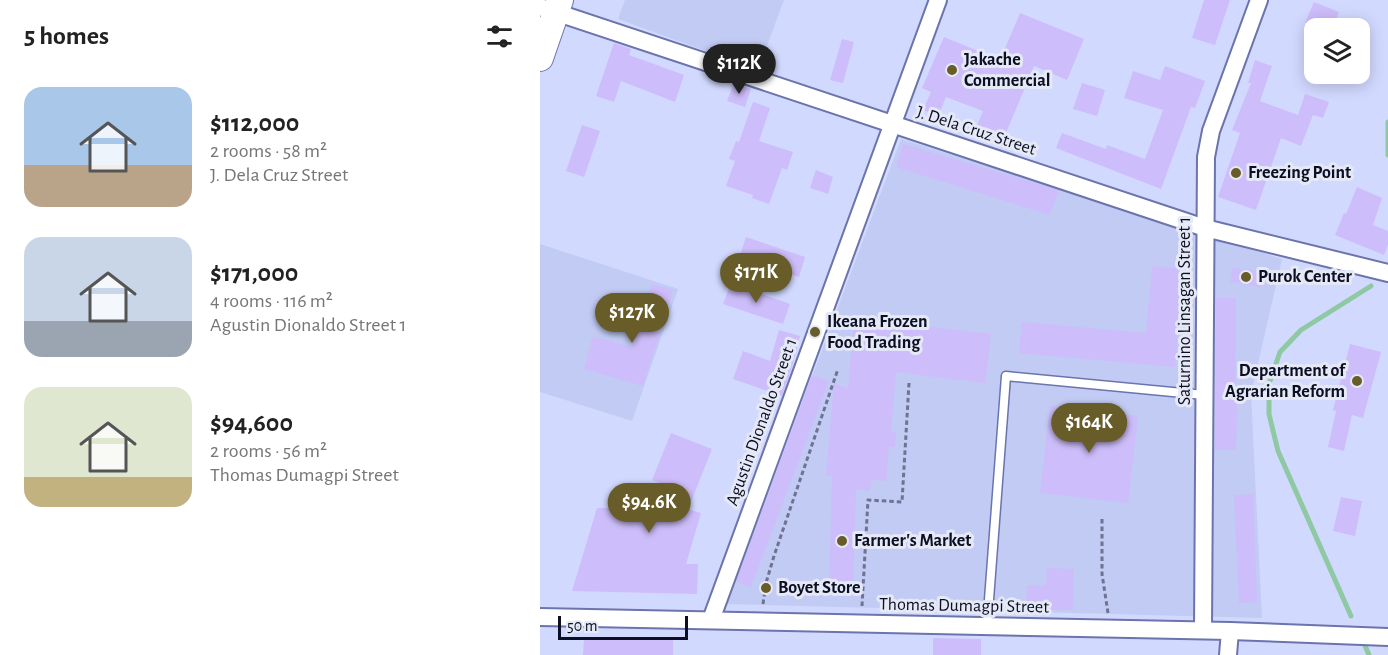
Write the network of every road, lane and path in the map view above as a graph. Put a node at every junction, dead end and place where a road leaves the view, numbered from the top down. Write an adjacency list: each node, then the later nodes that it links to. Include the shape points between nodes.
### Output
1 (938, 0): 5 (street, Agustin Dionaldo Street 1)
2 (1259, 0): 6 (street, Saturnino Linsagan Street 1, via 1211,131 1206,157)
3 (552, 7): 4 (main road); 5 (street, J. Dela Cruz Street)
4 (540, 58)
5 (892, 124): 6 (street, J. Dela Cruz Street); 13 (street, Agustin Dionaldo Street 1)
6 (1205, 228): 7 (street, J. Dela Cruz Street); 10 (street, Saturnino Linsagan Street 1)
7 (1388, 273)
8 (838, 369): 14 (path, via 769,571)
9 (909, 383): 15 (path, via 902,502 868,500)
10 (1204, 395): 16 (lane, via 1006,376); 18 (street, Saturnino Linsagan Street 1)
11 (1102, 519): 17 (path, via 1102,574)
12 (540, 617): 13 (street, Thomas Dumagpi Street)
13 (711, 620): 14 (street, Thomas Dumagpi Street)
14 (762, 621): 15 (street, Thomas Dumagpi Street)
15 (861, 623): 16 (street, Thomas Dumagpi Street)
16 (987, 626): 17 (street, Thomas Dumagpi Street)
17 (1111, 628): 18 (street, Thomas Dumagpi Street)
18 (1203, 630): 19 (street, Thomas Dumagpi Street)
19 (1230, 631): 20 (street, Thomas Dumagpi Street); 21 (street)
20 (1388, 638)
21 (1228, 655)

